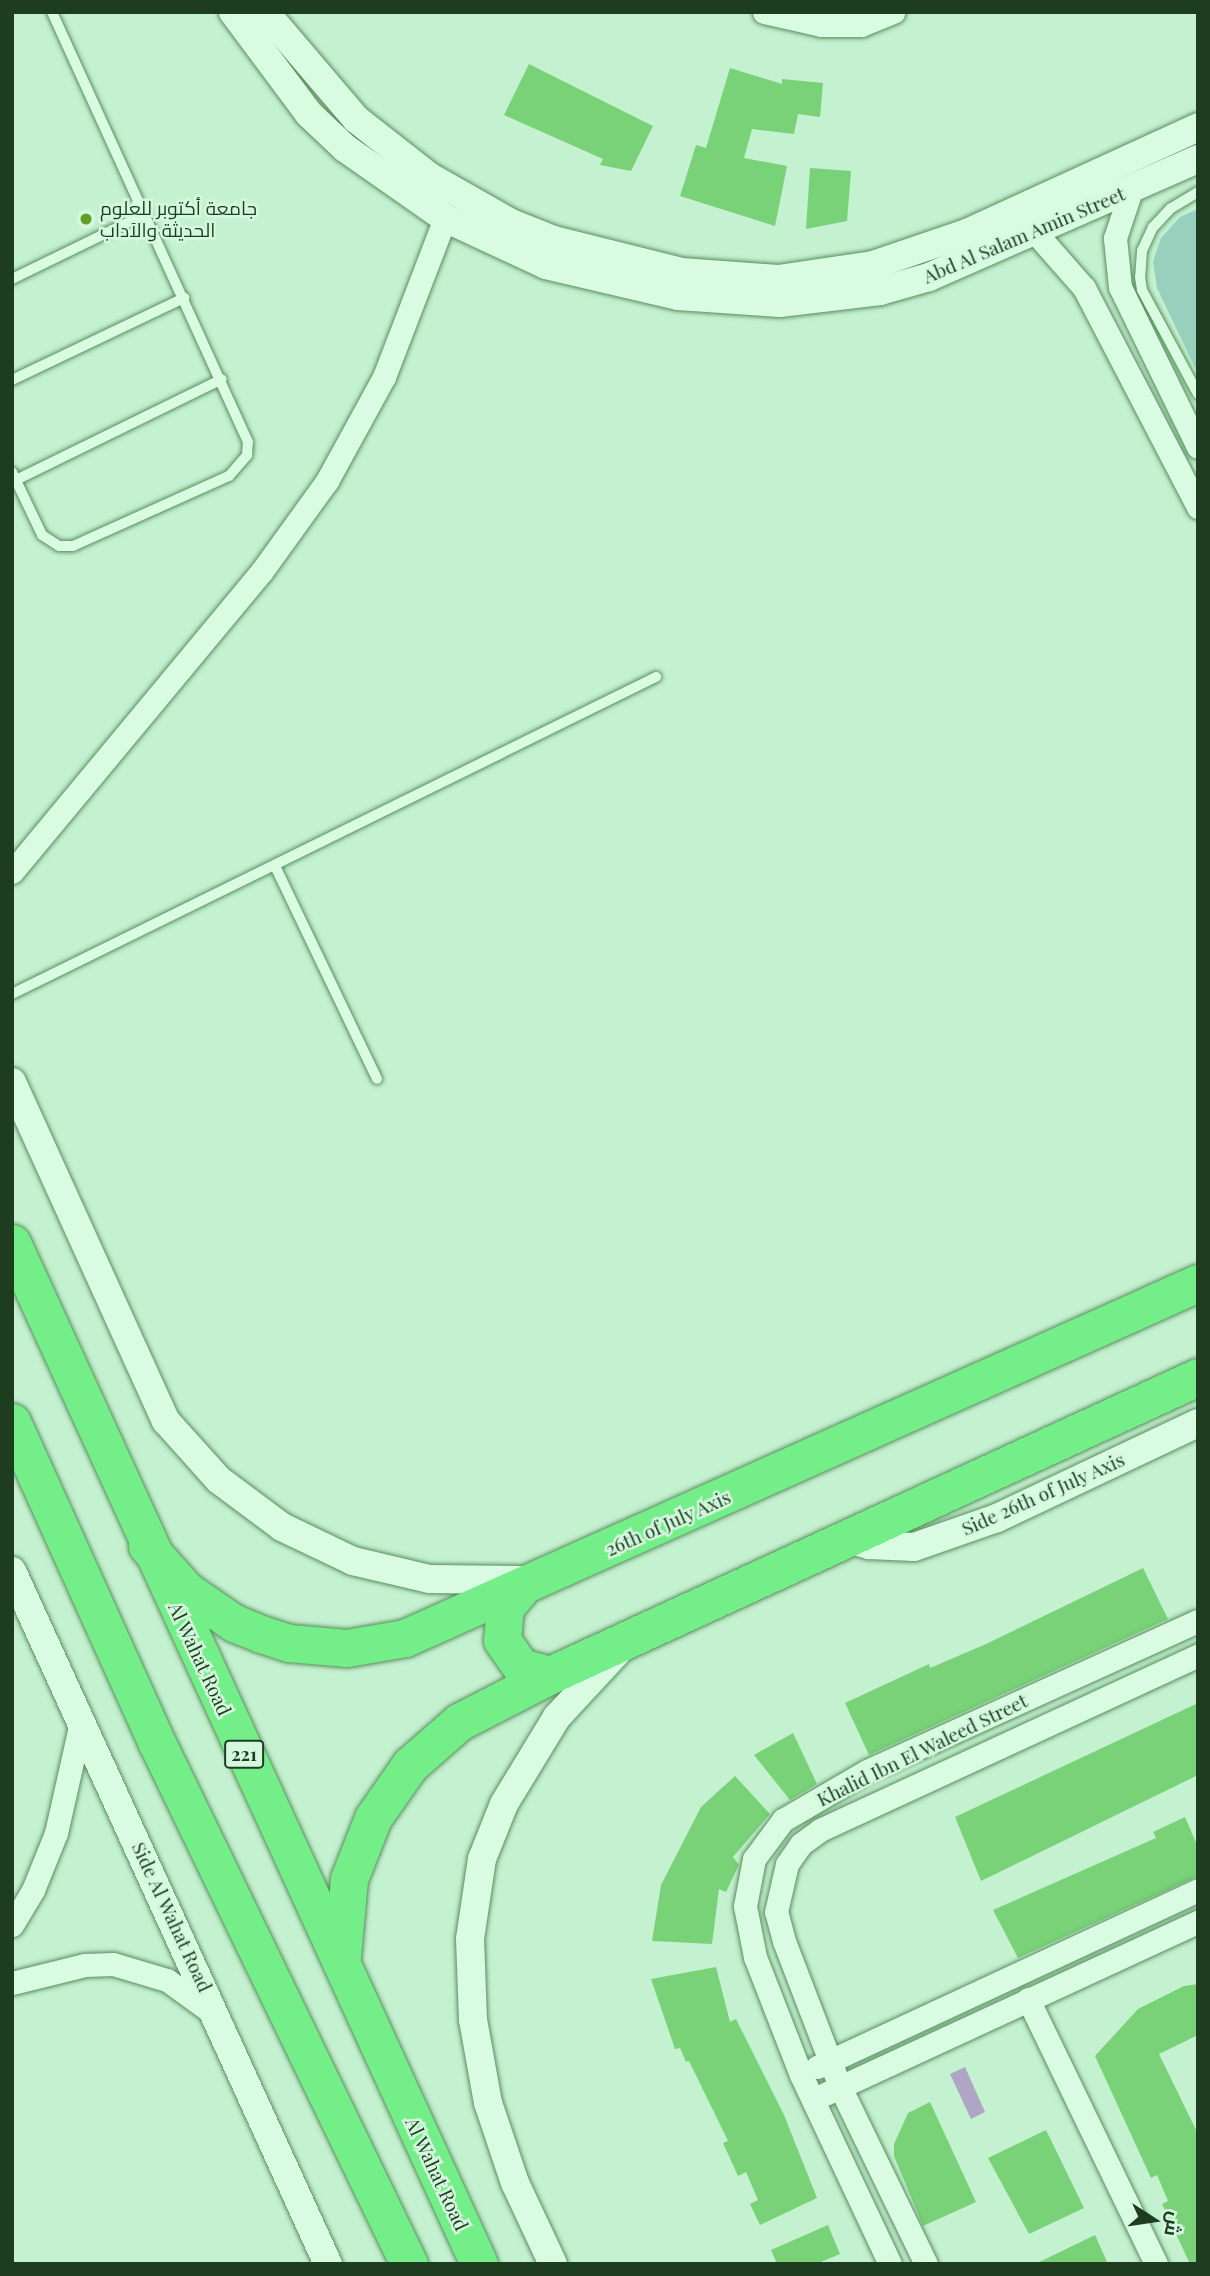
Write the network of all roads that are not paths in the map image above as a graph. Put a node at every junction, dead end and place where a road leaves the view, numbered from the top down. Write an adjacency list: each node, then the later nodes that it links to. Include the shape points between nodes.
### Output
1 (52, 12): 12 (lane)
2 (233, 12): 13 (street, Abd Al Salam Amin Street, via 309,114 345,148)
3 (265, 12): 14 (street, Abd Al Salam Amin Street, via 323,86 392,149 511,223 598,253 729,278 825,275)
4 (764, 12): 5 (street, via 821,25 861,24)
5 (894, 12)
6 (1198, 127): 7 (street, Abd Al Salam Amin Street)
7 (1151, 148): 9 (street); 14 (street, Abd Al Salam Amin Street)
8 (1198, 159): 9 (street, Abd Al Salam Amin Street)
9 (1163, 175): 10 (street, Abd Al Salam Amin Street)
10 (1131, 190): 14 (street, Abd Al Salam Amin Street); 20 (street, via 1120,213 1115,263 1120,288)
11 (1198, 192): 17 (lane, via 1161,217 1147,239 1140,264 1142,290)
12 (145, 214): 15 (lane); 16 (lane)
13 (445, 218): 14 (street, Abd Al Salam Amin Street, via 506,250 591,278 678,296 780,303 830,300 929,277); 28 (street, via 384,377 327,481 262,571)
14 (1028, 218): 21 (street, via 1084,288)
15 (12, 279)
16 (184, 298): 18 (lane); 19 (lane)
17 (1193, 371): 22 (lane)
18 (222, 379): 24 (lane); 24 (lane, via 248,442 247,455 229,476 66,547 42,535)
19 (12, 380)
20 (1163, 382): 21 (street); 23 (street)
21 (1140, 393): 25 (street)
22 (1198, 394)
23 (1198, 446)
24 (14, 476)
25 (1198, 507)
26 (656, 677): 27 (lane)
27 (275, 866): 29 (lane); 30 (lane)
28 (12, 872)
29 (12, 994)
30 (377, 1079)
31 (12, 1082): 40 (street, via 166,1421 219,1480 282,1527 354,1561 430,1579)
32 (12, 1243): 38 (highway, Al Wahat Road / 221)
33 (1198, 1283): 40 (highway, 26th of July Axis)
34 (1198, 1377): 37 (highway)
35 (12, 1422): 58 (highway, via 156,1743)
36 (1198, 1423): 37 (street, Side 26th of July Axis, via 997,1518 914,1547 869,1545)
37 (844, 1538): 42 (highway)
38 (147, 1546): 40 (highway, 26th of July Axis, via 186,1590 226,1618 261,1634 318,1647 347,1648 405,1639); 49 (highway, Al Wahat Road / 221)
39 (12, 1571): 45 (street, Side Al Wahat Road)
40 (534, 1584): 44 (highway, via 505,1607 502,1640 521,1667)
41 (1198, 1621): 54 (street, Khalid Ibn El Waleed Street, via 867,1771 783,1820 766,1838 746,1882 748,1930)
42 (631, 1638): 44 (highway); 60 (street, via 557,1717 526,1762 490,1835 474,1903 470,1980 486,2092 511,2173)
43 (1198, 1655): 53 (street, Khalid Ibn El Waleed Street, via 820,1830 801,1844 787,1864 776,1912)
44 (550, 1675): 49 (highway, via 459,1722 433,1742 390,1790 364,1838 349,1879 341,1944)
45 (81, 1722): 48 (street, via 57,1833); 52 (street, Side Al Wahat Road)
46 (1198, 1890): 53 (street)
47 (1198, 1922): 51 (street)
48 (12, 1925)
49 (344, 1971): 59 (highway, Al Wahat Road / 221)
50 (12, 1983): 52 (street, via 85,1965 113,1964 167,1980)
51 (1028, 1998): 55 (street); 63 (street)
52 (219, 2018): 57 (street, Side Al Wahat Road)
53 (828, 2062): 54 (street); 55 (street, Khalid Ibn El Waleed Street)
54 (802, 2075): 56 (street, Khalid Ibn El Waleed Street)
55 (840, 2087): 56 (street); 62 (street, Khalid Ibn El Waleed Street)
56 (813, 2100): 61 (street, Khalid Ibn El Waleed Street)
57 (328, 2264)
58 (410, 2264)
59 (479, 2264)
60 (553, 2264)
61 (890, 2264)
62 (926, 2264)
63 (1156, 2264)

